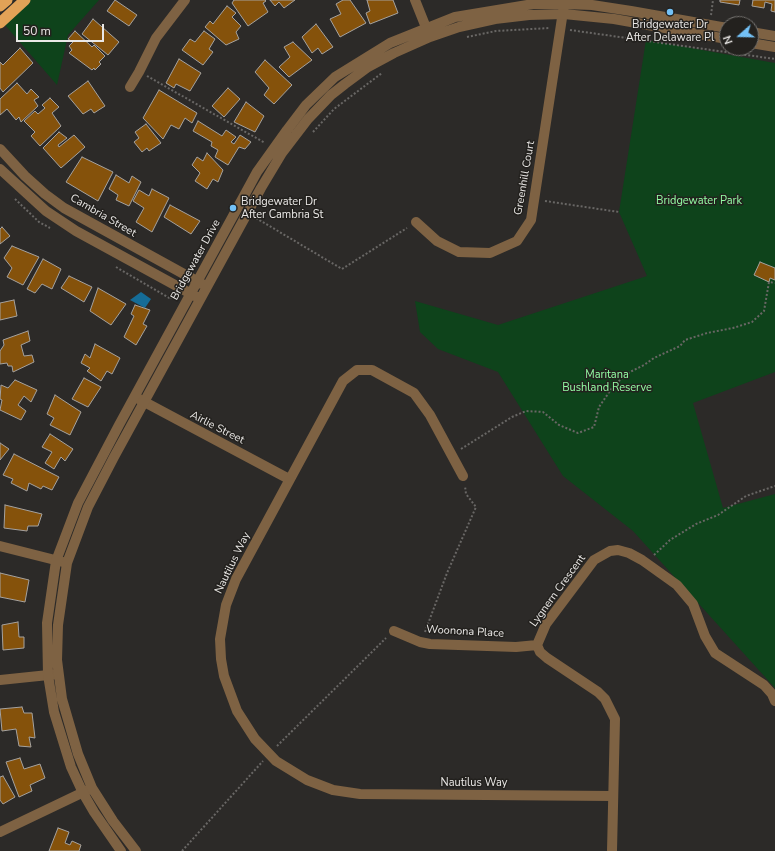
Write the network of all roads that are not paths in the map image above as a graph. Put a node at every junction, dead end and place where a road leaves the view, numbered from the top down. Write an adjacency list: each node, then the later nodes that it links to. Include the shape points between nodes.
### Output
1 (7, 0): 5 (highway)
2 (25, 0): 7 (highway)
3 (185, 0): 15 (street, via 156,38)
4 (415, 0): 9 (street)
5 (0, 6)
6 (564, 9): 8 (street, Bridgewater Drive, via 623,10); 9 (street, Bridgewater Drive); 12 (street, Bridgewater Drive); 18 (street, Greenhill Court, via 531,220 517,241 490,253 459,252 437,242)
7 (0, 23)
8 (719, 27)
9 (428, 32): 19 (street, Bridgewater Drive, via 385,46 335,77 306,105 258,172); 20 (street, Bridgewater Drive, via 368,67 330,95 308,119 282,154 252,216)
10 (759, 33): 11 (street)
11 (775, 36)
12 (719, 38)
13 (759, 44): 14 (street)
14 (775, 47)
15 (130, 87)
16 (0, 149): 19 (street, Cambria Street, via 25,176 64,208)
17 (0, 169): 21 (street, via 28,196 76,231)
18 (416, 222)
19 (197, 282): 20 (street, Cambria Street); 21 (street, Bridgewater Drive)
20 (207, 287): 22 (street, Bridgewater Drive)
21 (191, 294): 22 (street); 23 (street, Bridgewater Drive)
22 (200, 299): 24 (street, Bridgewater Drive)
23 (135, 398): 24 (street, Airlie Street); 28 (street, Bridgewater Drive, via 78,503)
24 (145, 403): 26 (street, Airlie Street); 29 (street, Bridgewater Drive, via 88,507)
25 (463, 476): 26 (street, Nautilus Way, via 430,415 414,393 372,370 364,369 348,375 343,380)
26 (289, 479): 36 (street, Nautilus Way, via 230,591 220,640 224,676 237,711 245,727 269,754 307,780 346,792)
27 (0, 546): 28 (street)
28 (56, 561): 29 (street); 32 (street, Bridgewater Drive, via 47,623)
29 (67, 563): 32 (street, Bridgewater Drive)
30 (394, 631): 31 (street, Woonona Place, via 420,642 516,647)
31 (537, 645): 34 (street, Lygnern Crescent, via 546,624 594,560 601,554 618,550 629,553 678,585 687,595 715,654 764,686); 36 (street, Lygnern Crescent, via 547,658 598,692 611,709 615,718)
32 (53, 674): 33 (street); 35 (street, Bridgewater Drive, via 54,712 60,736 71,767)
33 (0, 680)
34 (775, 701)
35 (88, 790): 37 (street); 38 (street, Bridgewater Drive, via 94,812); 39 (street, Bridgewater Drive)
36 (612, 796): 40 (street, Lygnern Crescent)
37 (0, 832)
38 (121, 851)
39 (136, 851)
40 (612, 851)

